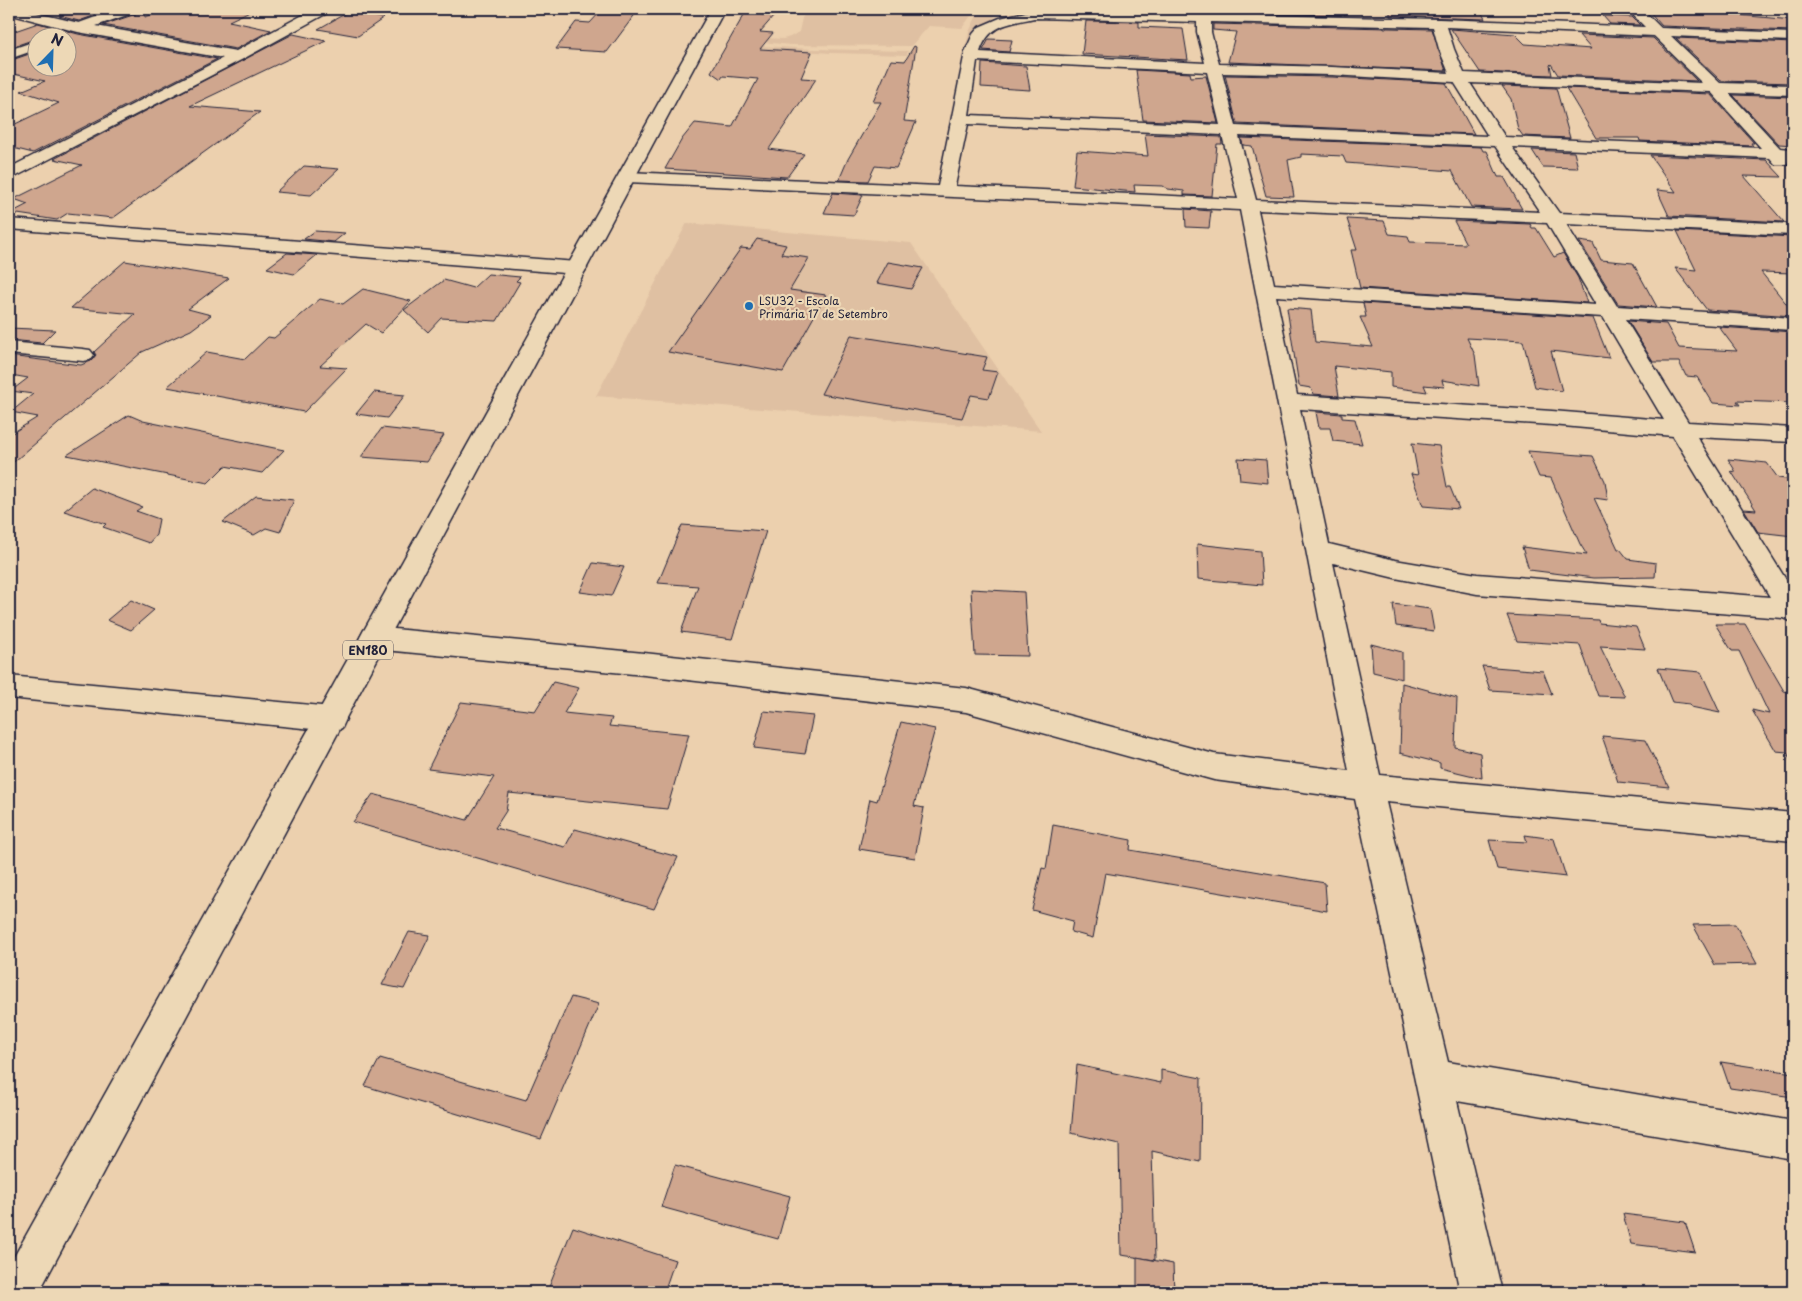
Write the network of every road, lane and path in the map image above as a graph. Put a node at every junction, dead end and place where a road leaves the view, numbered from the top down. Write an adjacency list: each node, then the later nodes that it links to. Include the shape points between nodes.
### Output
1 (130, 9): 9 (street)
2 (324, 9): 14 (street)
3 (718, 9): 27 (street, EN180)
4 (1634, 9): 10 (street)
5 (9, 10): 9 (street)
6 (1204, 13): 7 (street); 15 (street, via 1034,14 986,28 979,34); 16 (street, via 1204,32)
7 (1358, 15): 8 (street)
8 (1439, 23): 10 (street); 17 (street, via 1442,41)
9 (78, 28): 14 (street)
10 (1656, 30): 11 (street); 18 (street)
11 (1793, 37)
12 (28, 48): 13 (street)
13 (9, 55)
14 (238, 56): 26 (street)
15 (972, 56): 16 (street); 20 (street)
16 (1213, 68): 17 (street); 21 (street)
17 (1458, 79): 18 (street); 22 (street)
18 (1715, 87): 19 (street); 23 (street)
19 (1793, 90)
20 (961, 119): 21 (street); 28 (street)
21 (1229, 130): 22 (street); 29 (street)
22 (1501, 142): 23 (street); 30 (street)
23 (1773, 153): 24 (street); 25 (street)
24 (1793, 154)
25 (1793, 170)
26 (9, 175)
27 (626, 177): 28 (street); 33 (street, EN180)
28 (945, 192): 29 (street)
29 (1248, 205): 30 (street); 34 (street)
30 (1554, 219): 32 (street); 35 (street)
31 (9, 224): 33 (street)
32 (1793, 229)
33 (577, 268): 44 (street, EN180)
34 (1265, 289): 35 (street); 39 (street)
35 (1609, 312): 36 (street); 40 (street)
36 (1793, 324)
37 (9, 348): 38 (street)
38 (83, 355)
39 (1287, 401): 40 (street); 42 (street)
40 (1679, 429): 41 (street); 43 (street)
41 (1793, 434)
42 (1318, 550): 43 (street, via 1477,584); 47 (street)
43 (1793, 610)
44 (374, 638): 46 (street, EN180); 47 (street, via 966,700 1214,767)
45 (9, 687): 46 (street)
46 (332, 719): 51 (street, EN180)
47 (1368, 787): 48 (street); 49 (street)
48 (1793, 827)
49 (1433, 1078): 50 (street); 52 (street)
50 (1793, 1140)
51 (17, 1292)
52 (1481, 1292)

